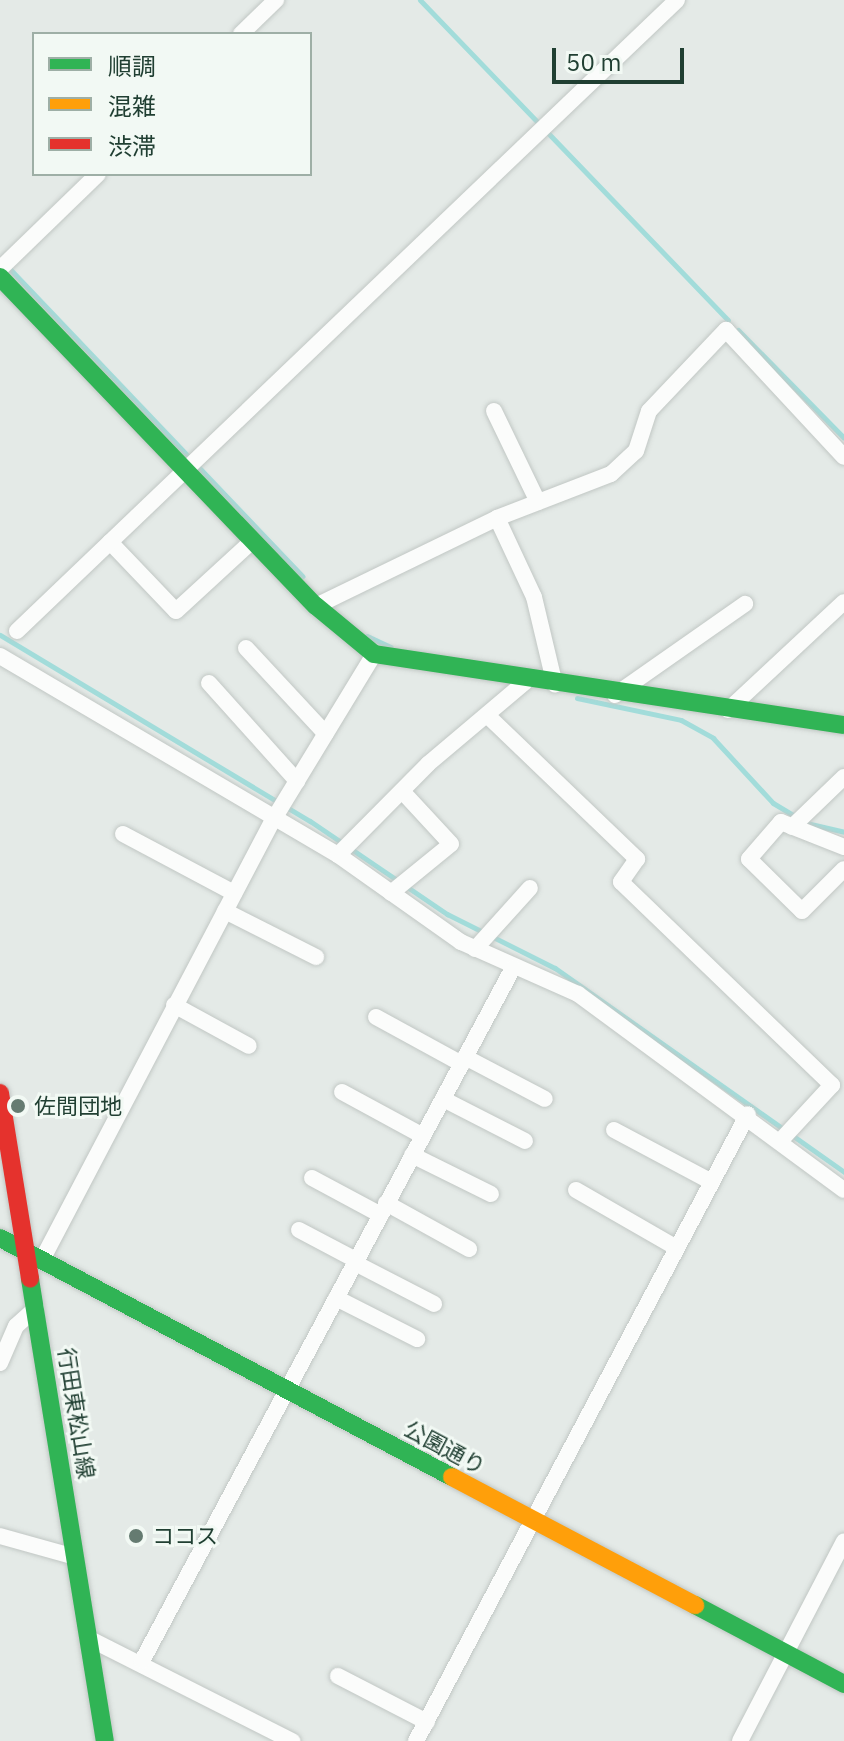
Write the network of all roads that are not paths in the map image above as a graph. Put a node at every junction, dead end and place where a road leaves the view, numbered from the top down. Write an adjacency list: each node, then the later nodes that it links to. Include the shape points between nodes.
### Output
1 (276, 0): 3 (street)
2 (677, 0): 9 (street, via 555,122)
3 (243, 32)
4 (96, 176): 5 (street)
5 (0, 269)
6 (0, 277): 9 (street)
7 (494, 411): 10 (street)
8 (844, 457): 10 (street, via 726,330 649,411 636,451 620,467)
9 (185, 469): 12 (street); 13 (street)
10 (538, 502): 11 (street)
11 (497, 518): 16 (street); 23 (street, via 534,597)
12 (252, 541): 13 (street, via 176,611); 16 (street)
13 (110, 542): 17 (street)
14 (844, 602): 25 (street)
15 (745, 604): 24 (street)
16 (317, 606): 19 (street)
17 (17, 631)
18 (246, 648): 28 (street)
19 (374, 654): 21 (street); 28 (street)
20 (0, 656): 32 (street)
21 (525, 682): 23 (street); 26 (street)
22 (209, 683): 30 (street)
23 (557, 687): 24 (street)
24 (615, 695): 25 (street)
25 (728, 710): 27 (street)
26 (490, 718): 31 (street); 50 (street, via 637,859 621,882)
27 (844, 725)
28 (326, 734): 30 (street)
29 (844, 777): 33 (street)
30 (297, 781): 32 (street)
31 (402, 791): 36 (street); 40 (street, via 451,844)
32 (275, 817): 36 (street); 39 (street)
33 (792, 827): 35 (street); 37 (street, via 781,822 749,859 802,911)
34 (123, 834): 39 (street)
35 (844, 847)
36 (338, 855): 40 (street)
37 (844, 869)
38 (530, 888): 42 (street)
39 (234, 893): 41 (street)
40 (391, 893): 42 (street)
41 (225, 911): 43 (street); 45 (street)
42 (475, 949): 44 (street)
43 (316, 957)
44 (513, 968): 48 (street); 55 (street, via 578,994 666,1065)
45 (174, 1005): 47 (street); 71 (street)
46 (376, 1017): 48 (street)
47 (249, 1046)
48 (463, 1060): 53 (street); 54 (street)
49 (844, 1070): 50 (street)
50 (832, 1085): 58 (street)
51 (342, 1092): 57 (street)
52 (0, 1093): 71 (street, 行田東松山線)
53 (443, 1099): 57 (street); 59 (street)
54 (545, 1099)
55 (748, 1114): 58 (street); 62 (street)
56 (614, 1130): 62 (street)
57 (423, 1136): 60 (street)
58 (783, 1138): 64 (street)
59 (525, 1141)
60 (412, 1155): 65 (street); 66 (street)
61 (312, 1178): 66 (street)
62 (712, 1182): 69 (street)
63 (576, 1190): 69 (street)
64 (844, 1190)
65 (491, 1194)
66 (384, 1209): 70 (street); 72 (street)
67 (299, 1230): 72 (street)
68 (0, 1238): 71 (street, 公園通り)
69 (677, 1248): 79 (street)
70 (469, 1249)
71 (35, 1253): 75 (street, 行田東松山線); 78 (street, 公園通り)
72 (356, 1261): 73 (street); 74 (street)
73 (336, 1298): 76 (street); 78 (street)
74 (434, 1304)
75 (36, 1308): 77 (street, via 16,1326); 82 (street, 行田東松山線)
76 (417, 1339)
77 (0, 1363)
78 (286, 1390): 79 (street, 公園通り); 85 (street)
79 (533, 1521): 84 (street, 公園通り); 88 (street)
80 (0, 1536): 82 (street)
81 (844, 1541): 84 (street)
82 (75, 1557): 83 (street, 行田東松山線)
83 (88, 1638): 85 (street); 89 (street, 行田東松山線)
84 (782, 1652): 87 (street, 公園通り); 92 (street)
85 (142, 1661): 90 (street)
86 (338, 1676): 88 (street)
87 (844, 1684)
88 (427, 1722): 91 (street)
89 (105, 1741)
90 (292, 1741)
91 (416, 1741)
92 (740, 1741)

